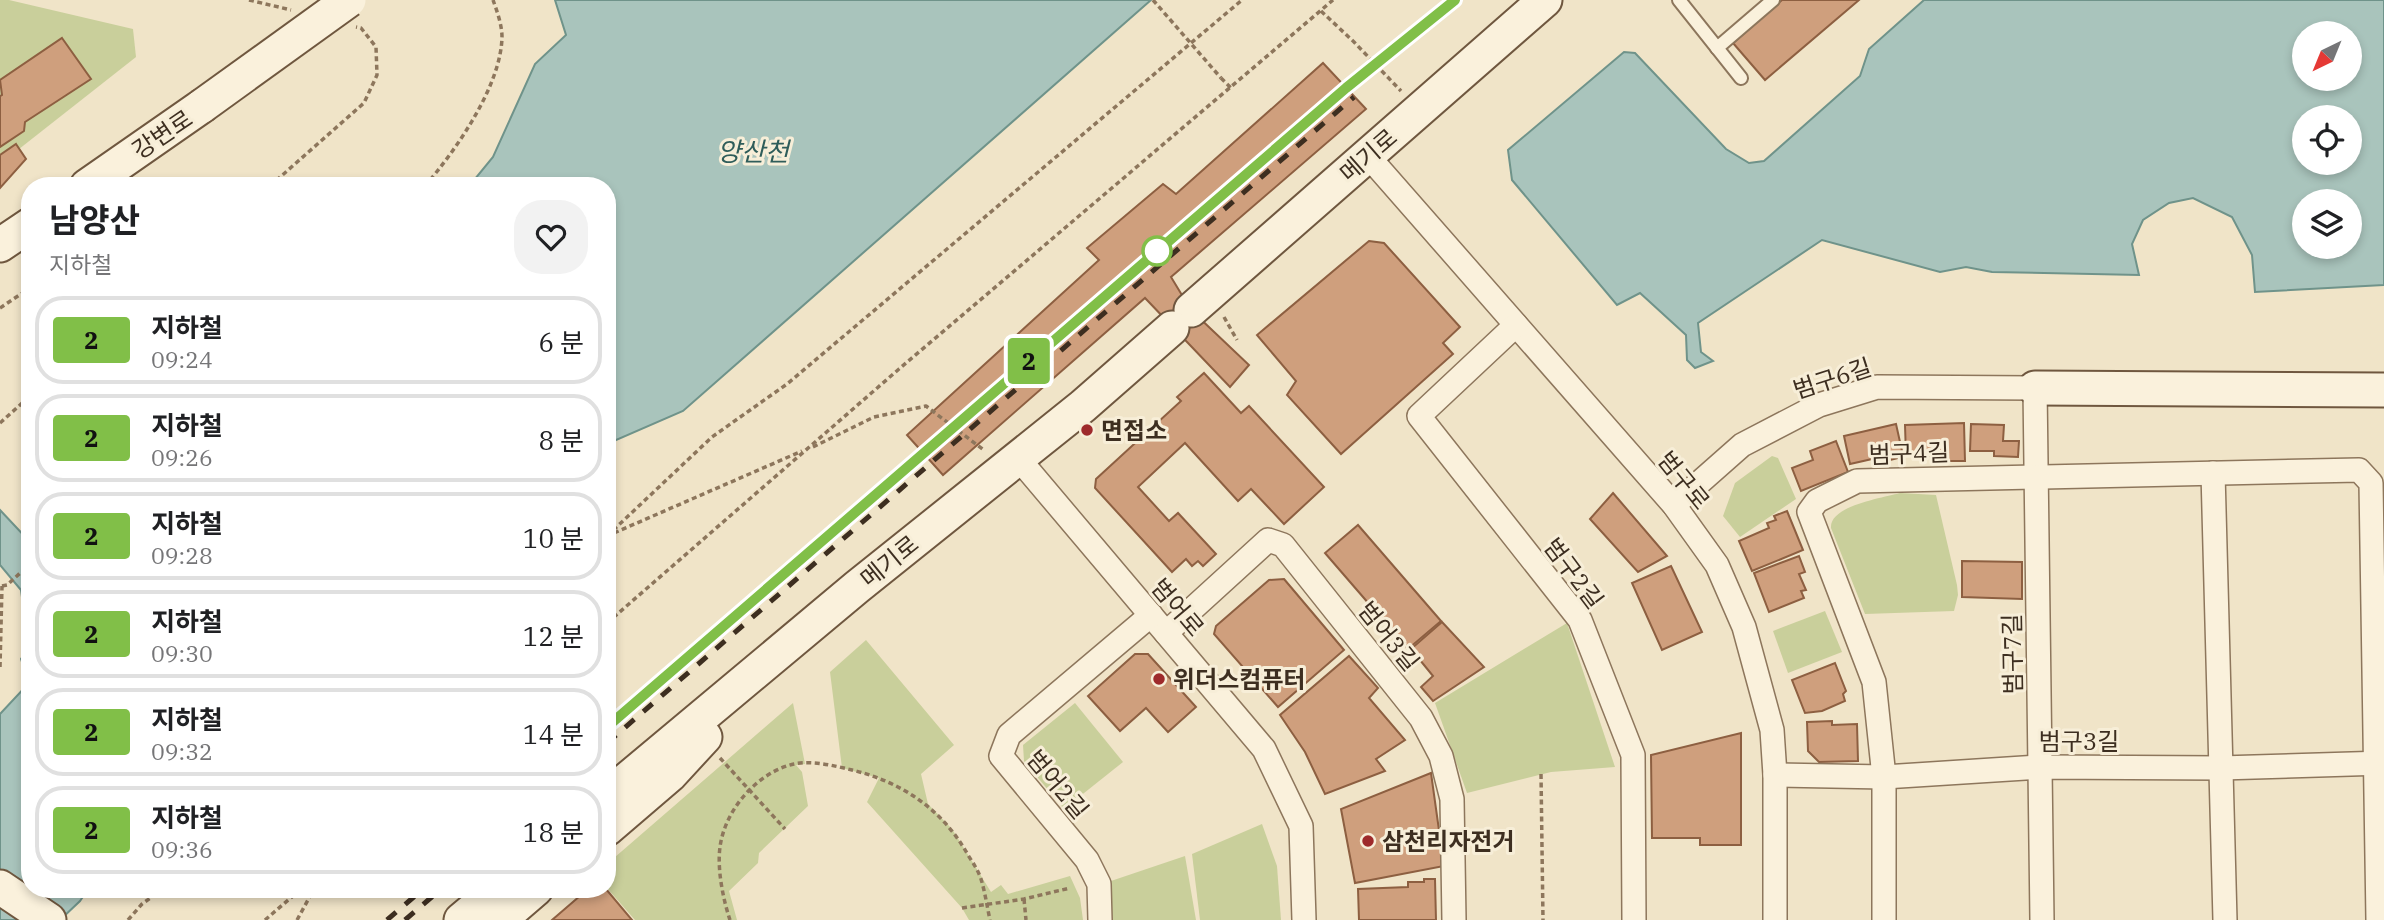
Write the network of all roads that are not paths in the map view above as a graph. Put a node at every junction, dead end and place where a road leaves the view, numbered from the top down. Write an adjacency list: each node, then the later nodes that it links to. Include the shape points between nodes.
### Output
1 (348, 0): 8 (street, 강변로, bridge)
2 (1545, 0): 7 (street, 메기로)
3 (1679, 0): 5 (lane)
4 (1773, 0): 5 (lane)
5 (1717, 48): 6 (lane)
6 (1741, 78)
7 (1368, 156): 11 (street, 범구로); 16 (street, 메기로)
8 (100, 177)
9 (21, 231): 10 (street)
10 (0, 246)
11 (1516, 325): 19 (street, 범구로); 39 (street, 범구2길, via 1419,416 1580,620 1633,755)
12 (2384, 370): 14 (street, via 2356,372)
13 (2035, 388): 14 (street); 18 (street, 범구7길); 19 (street, 범구6길, via 1877,387 1819,405 1742,445)
14 (2286, 390): 15 (street)
15 (2384, 390)
16 (1012, 463): 20 (street, 범어로); 22 (street, 메기로)
17 (2213, 473): 18 (street, 범구4길); 23 (street, 범구4길, via 2358,470 2371,483); 25 (street)
18 (2036, 475): 24 (street, 범구7길); 27 (street, 범구4길, via 1857,481 1817,501 1809,512 1874,682)
19 (1674, 505): 26 (street, 범구로, via 1717,565 1744,627 1772,730)
20 (1151, 615): 21 (street, 범어로); 36 (street, 범어2길, via 1009,734 1001,756 1087,860 1099,884)
21 (1166, 633): 37 (street, 범어로, via 1264,748 1301,825); 38 (street, 범어3길, via 1268,540 1283,545 1421,718 1441,756 1452,799)
22 (798, 637): 28 (street, 메기로); 29 (street, via 670,775)
23 (2380, 763): 25 (street, 범구3길); 44 (street, 범구4길)
24 (2040, 766): 25 (street, 범구3길); 27 (street, 범구3길); 42 (street, 범구7길)
25 (2221, 768): 43 (street)
26 (1775, 775): 27 (street, 범구3길); 40 (street, 범구로)
27 (1884, 776): 41 (street)
28 (616, 789)
29 (616, 821)
30 (0, 887): 33 (street)
31 (487, 898): 34 (street)
32 (526, 898): 35 (street)
33 (49, 920)
34 (461, 920)
35 (500, 920)
36 (1100, 920)
37 (1304, 920)
38 (1454, 920)
39 (1633, 920)
40 (1775, 920)
41 (1884, 920)
42 (2042, 920)
43 (2225, 920)
44 (2378, 920)

